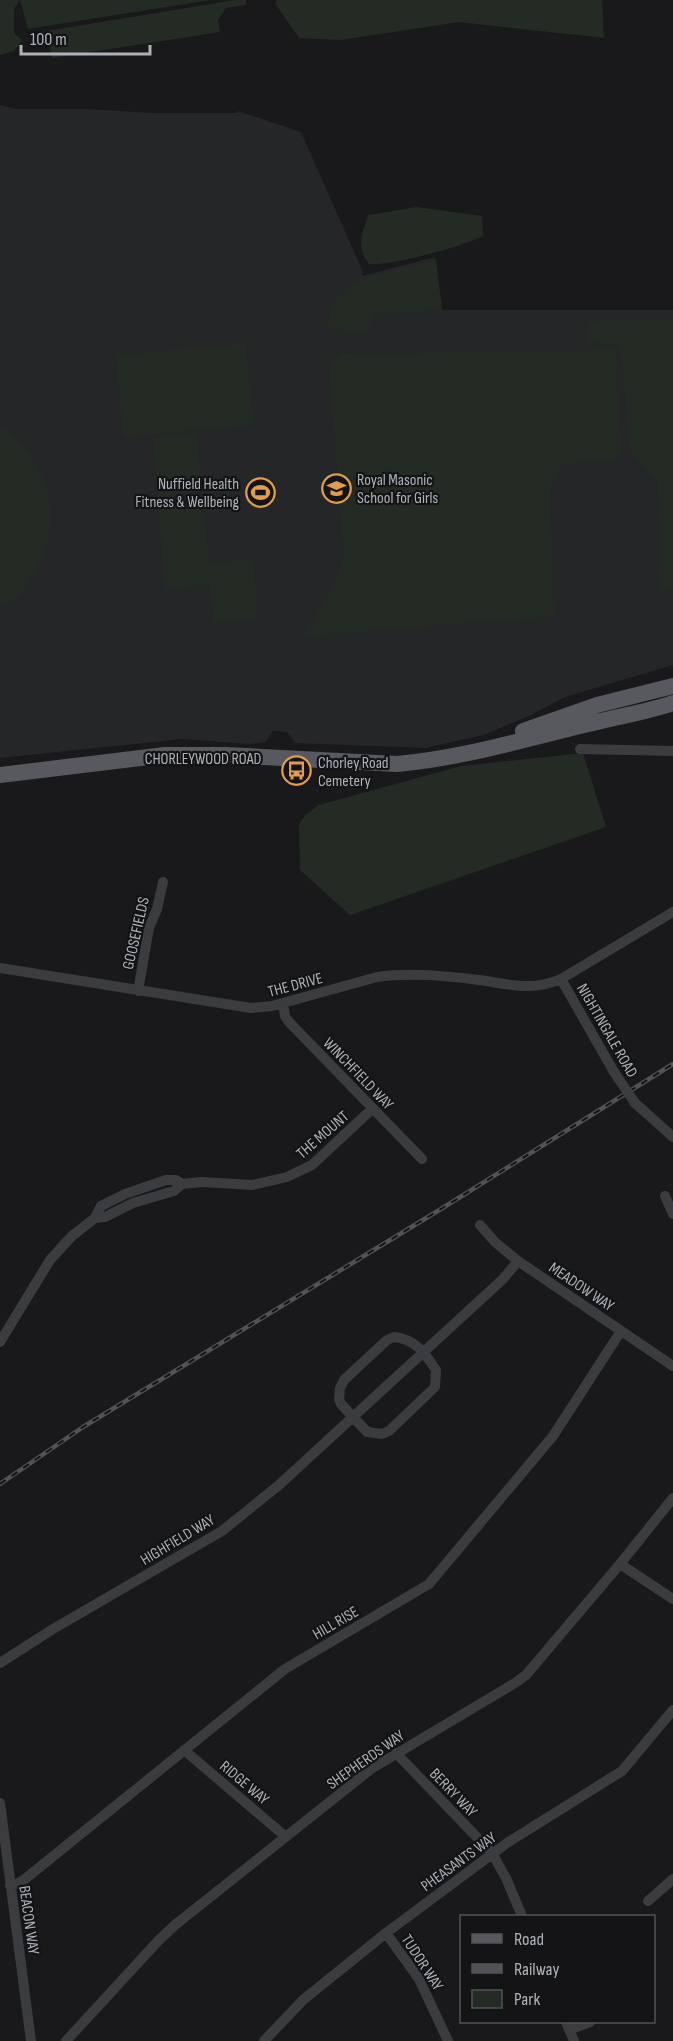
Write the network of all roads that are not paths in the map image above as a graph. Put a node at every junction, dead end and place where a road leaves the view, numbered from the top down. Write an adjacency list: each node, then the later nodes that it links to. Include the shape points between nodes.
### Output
1 (673, 686): 3 (main road, via 597,705)
2 (673, 703): 3 (main road)
3 (478, 750): 6 (main road, CHORLEYWOOD ROAD, via 397,764 165,755)
4 (580, 750): 5 (street)
5 (673, 751)
6 (0, 775)
7 (163, 882): 11 (street, GOOSEFIELDS, via 149,928)
8 (673, 912): 10 (street, NIGHTINGALE ROAD)
9 (0, 968): 11 (street, THE DRIVE)
10 (561, 979): 12 (street, THE DRIVE, via 520,987 422,975 377,976); 14 (street, NIGHTINGALE ROAD, bridge, via 635,1103)
11 (138, 991): 12 (street, THE DRIVE, via 251,1008)
12 (283, 1003): 13 (street, WINCHFIELD WAY, via 289,1022)
13 (372, 1109): 15 (street, WINCHFIELD WAY); 21 (street, THE MOUNT, via 328,1152 294,1174 252,1185 182,1184 166,1180 101,1206 95,1218 51,1260)
14 (673, 1137)
15 (422, 1159)
16 (665, 1196): 17 (street)
17 (673, 1214)
18 (480, 1224): 19 (street, MEADOW WAY)
19 (518, 1262): 20 (street, MEADOW WAY); 22 (street, HIGHFIELD WAY)
20 (621, 1331): 23 (street, MEADOW WAY); 30 (street, HILL RISE, via 553,1436 429,1584 285,1669)
21 (0, 1342)
22 (423, 1353): 24 (street, HIGHFIELD WAY); 24 (street, via 436,1370 435,1387 388,1431 367,1432); 24 (street, via 403,1338 390,1338 378,1348 341,1383 340,1401)
23 (673, 1366)
24 (353, 1418): 28 (street, HIGHFIELD WAY, via 222,1531)
25 (673, 1497): 26 (street, SHEPHERDS WAY)
26 (621, 1563): 27 (street); 31 (street, SHEPHERDS WAY, via 526,1676)
27 (673, 1599)
28 (0, 1664)
29 (673, 1710): 34 (street, PHEASANTS WAY, via 622,1771)
30 (184, 1750): 33 (street, RIDGE WAY); 36 (street, HILL RISE, via 25,1879)
31 (396, 1753): 33 (street, SHEPHERDS WAY); 34 (street, BERRY WAY)
32 (0, 1803): 36 (street, BEACON WAY)
33 (286, 1836): 43 (street, SHEPHERDS WAY, via 159,1940)
34 (492, 1853): 38 (street, BERRY WAY); 39 (street, PHEASANTS WAY)
35 (673, 1879): 37 (street)
36 (10, 1886): 42 (street, BEACON WAY, via 7,1898)
37 (648, 1901)
38 (521, 1915)
39 (386, 1933): 44 (street, PHEASANTS WAY, via 303,2001); 45 (street, TUDOR WAY, via 419,1978)
40 (584, 2023): 41 (street)
41 (567, 2026): 46 (street)
42 (31, 2041)
43 (66, 2041)
44 (264, 2041)
45 (448, 2041)
46 (574, 2041)

